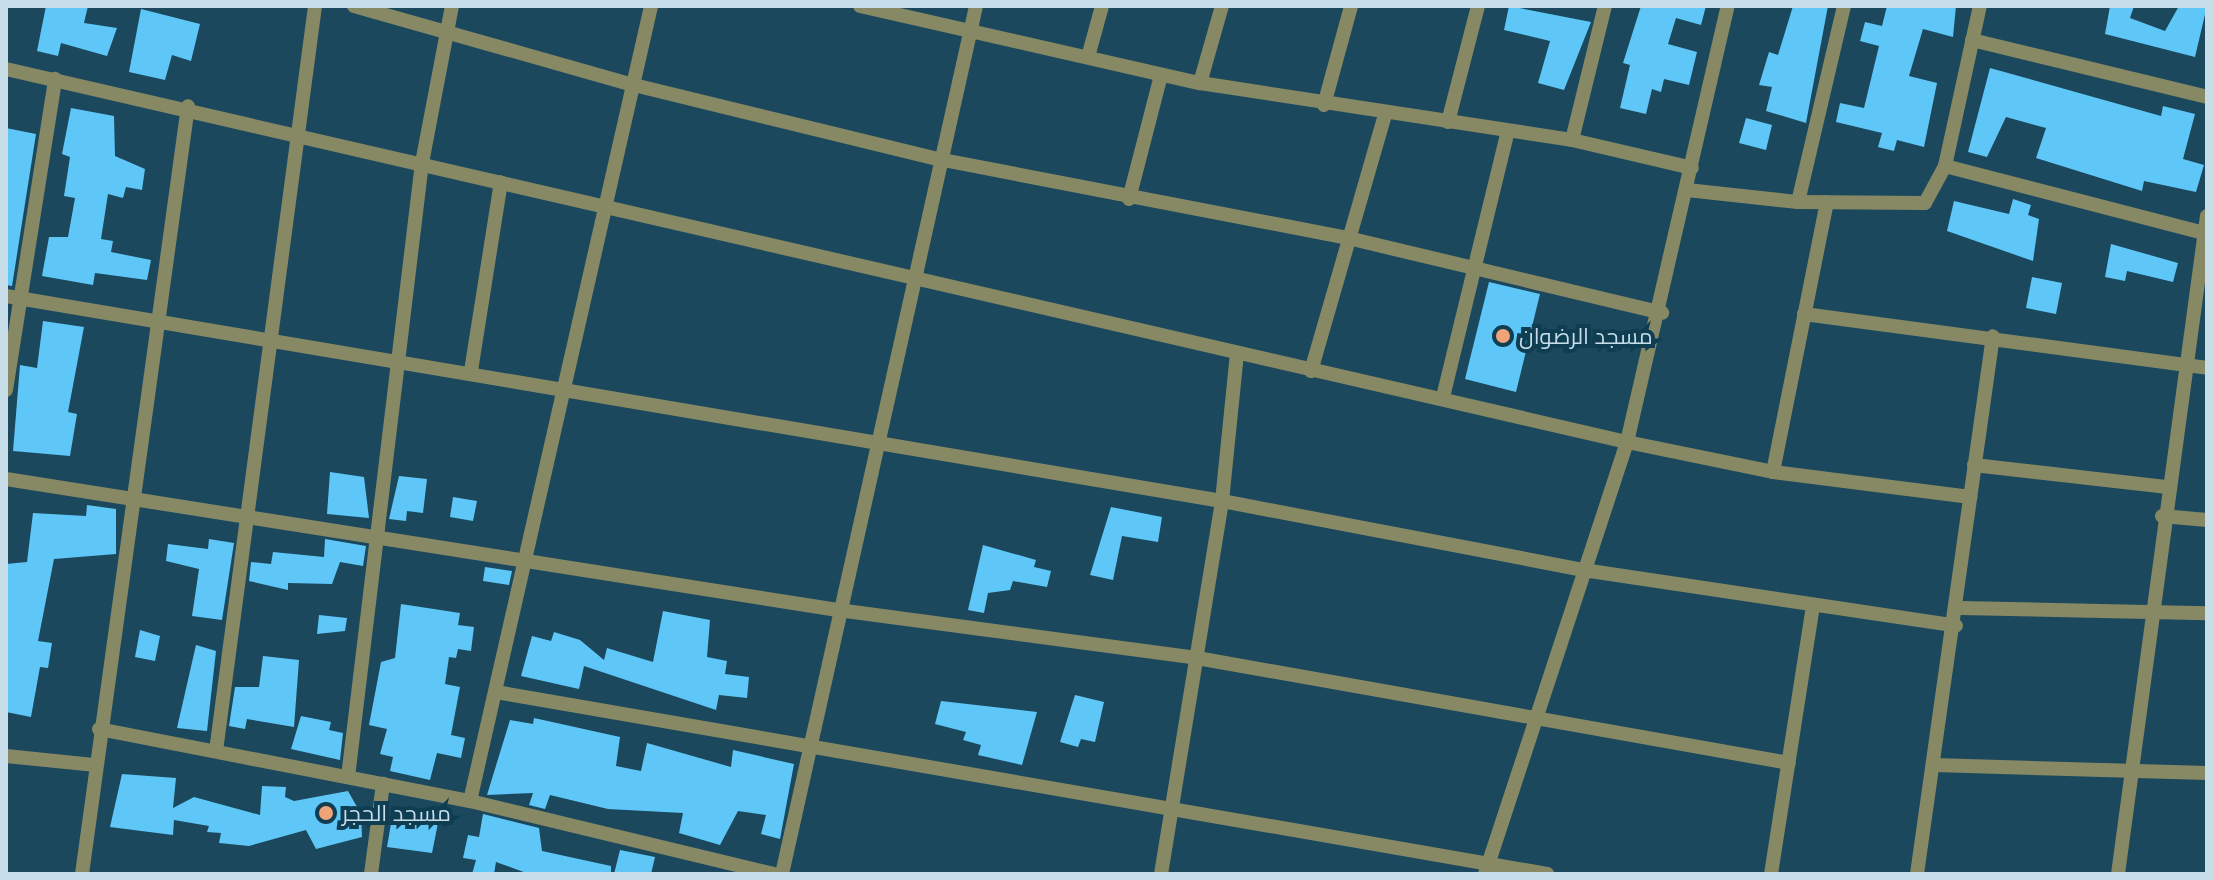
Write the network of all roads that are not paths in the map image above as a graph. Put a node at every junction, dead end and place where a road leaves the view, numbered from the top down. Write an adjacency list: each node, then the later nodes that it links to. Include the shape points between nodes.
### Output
1 (315, 6): 30 (street)
2 (354, 6): 16 (street)
3 (452, 6): 16 (street)
4 (651, 6): 23 (street)
5 (860, 6): 15 (street)
6 (976, 6): 15 (street)
7 (1102, 6): 18 (street)
8 (1222, 6): 22 (street)
9 (1351, 6): 25 (street)
10 (1478, 6): 28 (street)
11 (1605, 6): 31 (street)
12 (1728, 6): 35 (street)
13 (1844, 6): 39 (street)
14 (1980, 6): 17 (street)
15 (969, 32): 18 (street); 32 (street)
16 (446, 34): 23 (street); 33 (street)
17 (1972, 40): 24 (street); 34 (street)
18 (1088, 57): 20 (street)
19 (6, 69): 21 (street)
20 (1161, 75): 22 (street); 38 (street)
21 (55, 79): 26 (street); 48 (street)
22 (1200, 83): 25 (street)
23 (634, 85): 32 (street); 41 (street)
24 (2207, 97)
25 (1324, 105): 27 (street)
26 (188, 106): 30 (street); 51 (street)
27 (1385, 114): 28 (street); 44 (street)
28 (1448, 122): 29 (street)
29 (1508, 131): 31 (street); 45 (street)
30 (298, 132): 33 (street); 53 (street)
31 (1572, 140): 35 (street)
32 (938, 159): 38 (street); 46 (street)
33 (422, 163): 36 (street); 55 (street)
34 (1945, 166): 40 (street, via 1925,203); 43 (street)
35 (1692, 168): 37 (street)
36 (501, 182): 41 (street); 58 (street)
37 (1687, 190): 39 (street); 49 (street)
38 (1129, 199): 44 (street)
39 (1798, 202): 40 (street)
40 (1827, 202): 50 (street)
41 (607, 208): 46 (street); 60 (street)
42 (2207, 216): 43 (street)
43 (2206, 234): 56 (street)
44 (1348, 238): 45 (street); 59 (street)
45 (1476, 270): 49 (street); 62 (street)
46 (911, 280): 54 (street); 64 (street)
47 (6, 296): 48 (street)
48 (22, 299): 51 (street); 61 (street)
49 (1662, 313): 63 (street)
50 (1804, 314): 52 (street); 66 (street)
51 (156, 321): 53 (street); 70 (street)
52 (1993, 336): 56 (street); 65 (street)
53 (270, 340): 55 (street); 73 (street)
54 (1237, 354): 59 (street); 71 (street)
55 (397, 361): 58 (street); 75 (street)
56 (2182, 365): 57 (street); 68 (street)
57 (2207, 368)
58 (471, 371): 60 (street)
59 (1311, 371): 62 (street)
60 (564, 388): 64 (street); 76 (street)
61 (6, 390)
62 (1443, 397): 63 (street)
63 (1627, 442): 66 (street); 77 (street)
64 (876, 443): 71 (street); 81 (street)
65 (1974, 465): 68 (street); 69 (street)
66 (1773, 472): 69 (street)
67 (6, 479): 70 (street)
68 (2166, 487): 72 (street)
69 (1970, 497): 79 (street)
70 (131, 499): 73 (street); 87 (street)
71 (1222, 501): 77 (street); 84 (street)
72 (2162, 516): 74 (street); 80 (street)
73 (252, 517): 75 (street); 89 (street)
74 (2207, 520)
75 (381, 539): 76 (street); 96 (street)
76 (527, 558): 81 (street); 85 (street)
77 (1590, 571): 78 (street); 86 (street)
78 (1813, 605): 83 (street); 91 (street)
79 (1960, 608): 80 (street); 83 (street)
80 (2152, 609): 82 (street); 94 (street)
81 (838, 610): 84 (street); 88 (street)
82 (2207, 613)
83 (1956, 626): 93 (street)
84 (1197, 658): 86 (street); 99 (street)
85 (496, 692): 88 (street); 98 (street)
86 (1537, 723): 91 (street); 100 (street)
87 (99, 729): 89 (street); 92 (street)
88 (808, 747): 99 (street); 104 (street)
89 (216, 751): 96 (street)
90 (6, 756): 92 (street)
91 (1789, 763): 107 (street)
92 (94, 765): 101 (street)
93 (1934, 765): 94 (street); 108 (street)
94 (2133, 768): 95 (street); 109 (street)
95 (2207, 773)
96 (348, 777): 97 (street)
97 (383, 784): 98 (street); 102 (street)
98 (470, 801): 103 (street)
99 (1171, 810): 100 (street); 105 (street)
100 (1486, 869): 106 (street)
101 (82, 874)
102 (371, 874)
103 (773, 874)
104 (782, 874)
105 (1161, 874)
106 (1547, 874)
107 (1771, 874)
108 (1917, 874)
109 (2118, 874)

